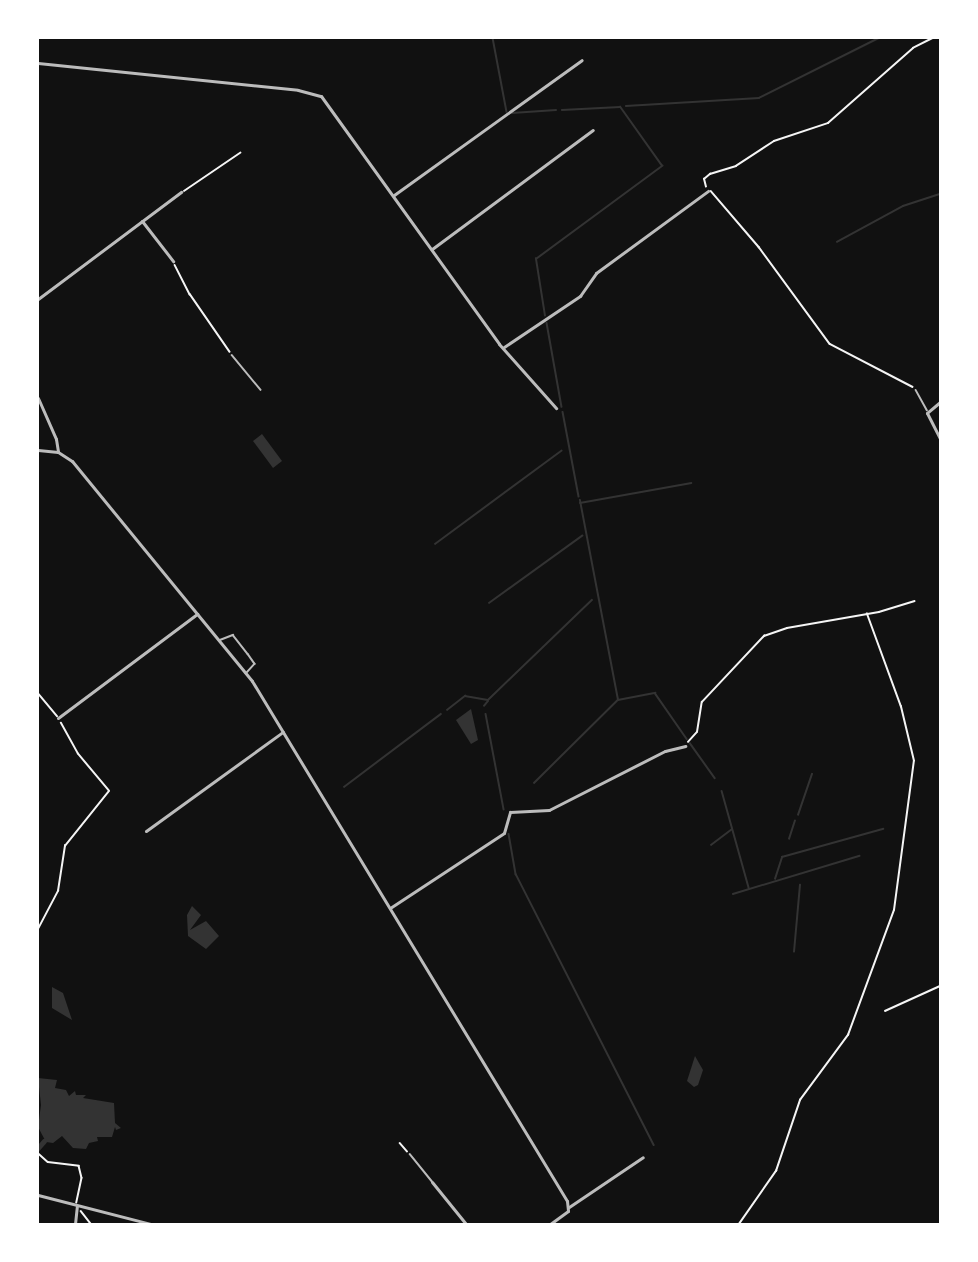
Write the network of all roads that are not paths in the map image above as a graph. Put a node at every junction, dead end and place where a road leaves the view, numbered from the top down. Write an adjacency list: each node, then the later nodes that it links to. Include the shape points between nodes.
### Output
1 (582, 60): 6 (street)
2 (38, 63): 6 (street, via 317,93 331,105)
3 (593, 130): 8 (street)
4 (708, 191): 11 (street, via 596,273 580,296)
5 (181, 192): 7 (street)
6 (394, 195): 8 (street)
7 (142, 221): 9 (street); 10 (street)
8 (432, 249): 11 (street)
9 (173, 261)
10 (38, 299)
11 (504, 347): 17 (street)
12 (232, 356): 13 (lane)
13 (261, 390)
14 (916, 390): 18 (lane)
15 (38, 398): 21 (street)
16 (940, 402): 18 (street)
17 (556, 408)
18 (927, 410): 19 (street)
19 (940, 439)
20 (38, 450): 21 (street)
21 (58, 452): 22 (street, via 73,463)
22 (197, 614): 23 (street); 25 (street)
23 (219, 641): 24 (street); 24 (lane, via 233,635 254,663)
24 (246, 674): 26 (street)
25 (58, 718)
26 (283, 732): 28 (street); 29 (street)
27 (685, 746): 29 (street, via 665,751 549,810 510,812 504,833)
28 (146, 831)
29 (390, 908): 35 (street)
30 (410, 1154): 32 (lane)
31 (643, 1157): 35 (street)
32 (432, 1182): 38 (street)
33 (38, 1195): 34 (street)
34 (77, 1206): 36 (street); 37 (street)
35 (569, 1206): 39 (street)
36 (75, 1224)
37 (151, 1224)
38 (466, 1224)
39 (550, 1224)

